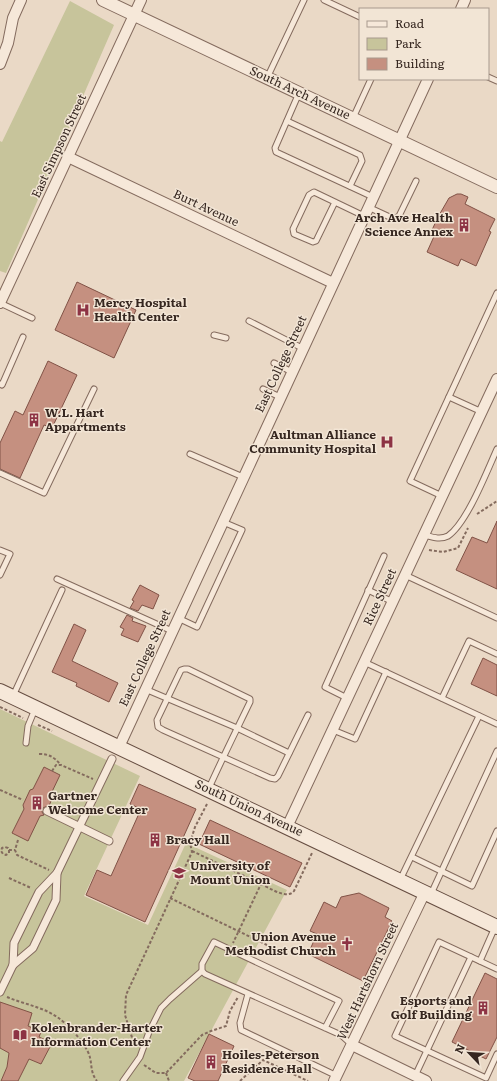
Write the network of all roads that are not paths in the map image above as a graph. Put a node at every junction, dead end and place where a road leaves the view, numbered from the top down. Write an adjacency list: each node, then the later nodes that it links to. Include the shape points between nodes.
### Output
1 (21, 0): 8 (street)
2 (103, 0): 6 (street, South Arch Avenue)
3 (142, 0): 6 (street, East Simpson Street)
4 (304, 0): 9 (lane)
5 (324, 0): 7 (lane)
6 (134, 15): 9 (street, South Arch Avenue); 16 (street, East Simpson Street)
7 (359, 17)
8 (0, 64)
9 (266, 78): 12 (street, South Arch Avenue)
10 (371, 80): 13 (lane)
11 (428, 80): 15 (street, East College Street)
12 (299, 93): 13 (street, South Arch Avenue); 14 (lane)
13 (353, 118): 15 (street, South Arch Avenue)
14 (287, 121): 18 (lane, via 360,155 362,161); 18 (lane, via 275,148 276,152)
15 (399, 140): 19 (street, South Arch Avenue); 20 (street, East College Street)
16 (68, 157): 23 (street, Burt Avenue); 25 (street, East Simpson Street)
17 (416, 181): 22 (lane, via 399,216 394,219)
18 (350, 186): 20 (lane)
19 (497, 187)
20 (373, 196): 22 (street, East College Street)
21 (335, 202): 21 (lane, via 314,192 309,195 293,229 294,234 313,242 316,240); 22 (lane)
22 (366, 211): 23 (street, East College Street)
23 (333, 283): 31 (street, East College Street)
24 (497, 293): 39 (lane)
25 (0, 303): 26 (lane)
26 (32, 318)
27 (249, 321): 31 (lane)
28 (214, 334): 30 (lane)
29 (23, 337): 35 (lane)
30 (226, 338)
31 (302, 348): 33 (street, East College Street)
32 (274, 363): 33 (lane)
33 (292, 372): 38 (street, East College Street)
34 (497, 379): 40 (street, Rice Street)
35 (1, 386)
36 (94, 389): 43 (lane, via 44,493)
37 (263, 389): 38 (lane)
38 (280, 397): 44 (street, East College Street)
39 (449, 397): 40 (lane); 45 (lane, via 410,481)
40 (482, 412): 45 (street, Rice Street)
41 (497, 449): 47 (lane, via 472,504 458,525 448,536 436,539)
42 (190, 454): 44 (lane)
43 (0, 474)
44 (243, 478): 46 (street, East College Street)
45 (442, 496): 47 (street, Rice Street)
46 (222, 522): 56 (street, East College Street); 56 (lane, via 242,530 197,627)
47 (424, 535): 51 (street, Rice Street)
48 (0, 550): 50 (lane, via 10,554)
49 (384, 556): 54 (lane)
50 (0, 575)
51 (405, 575): 55 (street, Rice Street); 57 (lane)
52 (57, 579): 58 (lane)
53 (62, 590): 64 (lane)
54 (368, 590): 55 (lane); 66 (lane, via 325,687)
55 (393, 602): 60 (street, Rice Street)
56 (178, 618): 58 (street, East College Street)
57 (497, 618)
58 (172, 631): 62 (street, East College Street)
59 (497, 654): 67 (lane, via 469,640)
60 (364, 662): 61 (lane); 66 (street, Rice Street)
61 (386, 672): 67 (lane); 73 (lane, via 355,739)
62 (146, 689): 65 (lane); 76 (street, East College Street)
63 (0, 691): 64 (main road, South Union Avenue)
64 (13, 697): 68 (main road, South Union Avenue)
65 (167, 697): 72 (lane); 72 (lane, via 179,672 188,670 250,698); 78 (lane, via 157,720 158,727)
66 (348, 698): 73 (street, Rice Street)
67 (442, 698): 70 (lane)
68 (36, 708): 74 (lane, via 28,726); 76 (main road, South Union Avenue)
69 (308, 715): 77 (lane)
70 (479, 716): 71 (lane); 85 (lane)
71 (497, 724)
72 (237, 728): 77 (lane); 78 (lane)
73 (333, 730): 82 (street, Rice Street)
74 (26, 743)
75 (497, 751): 86 (lane)
76 (115, 753): 79 (main road, South Union Avenue); 81 (street)
77 (290, 753): 78 (lane, via 275,779)
78 (224, 756): 79 (lane)
79 (208, 789): 82 (main road, South Union Avenue)
80 (47, 810): 81 (street)
81 (79, 826): 84 (street); 87 (street)
82 (287, 827): 88 (main road, South Union Avenue)
83 (497, 831): 86 (lane, via 472,886)
84 (109, 841)
85 (412, 857): 86 (lane); 88 (lane)
86 (442, 872): 89 (lane)
87 (56, 873): 93 (street, via 39,892 14,943); 93 (street, via 56,900 33,948)
88 (400, 880): 89 (main road, South Union Avenue)
89 (428, 893): 90 (main road, South Union Avenue); 99 (street, West Hartshorn Street)
90 (496, 926): 92 (lane)
91 (471, 957): 92 (lane); 100 (lane); 100 (lane, via 439,942 395,1036)
92 (480, 961): 94 (lane)
93 (13, 965): 96 (street)
94 (497, 969)
95 (202, 971): 97 (lane); 98 (lane, via 202,964 214,942 230,949 338,1001); 104 (lane, via 161,1008 140,1057)
96 (3, 994)
97 (248, 994): 98 (lane); 102 (lane, via 240,1023 241,1030)
98 (325, 1028): 99 (lane, via 341,1035)
99 (352, 1045): 102 (street, West Hartshorn Street); 103 (street)
100 (427, 1051): 101 (lane, via 486,1078); 103 (lane)
101 (497, 1054)
102 (336, 1078)
103 (423, 1079)
104 (123, 1081)

